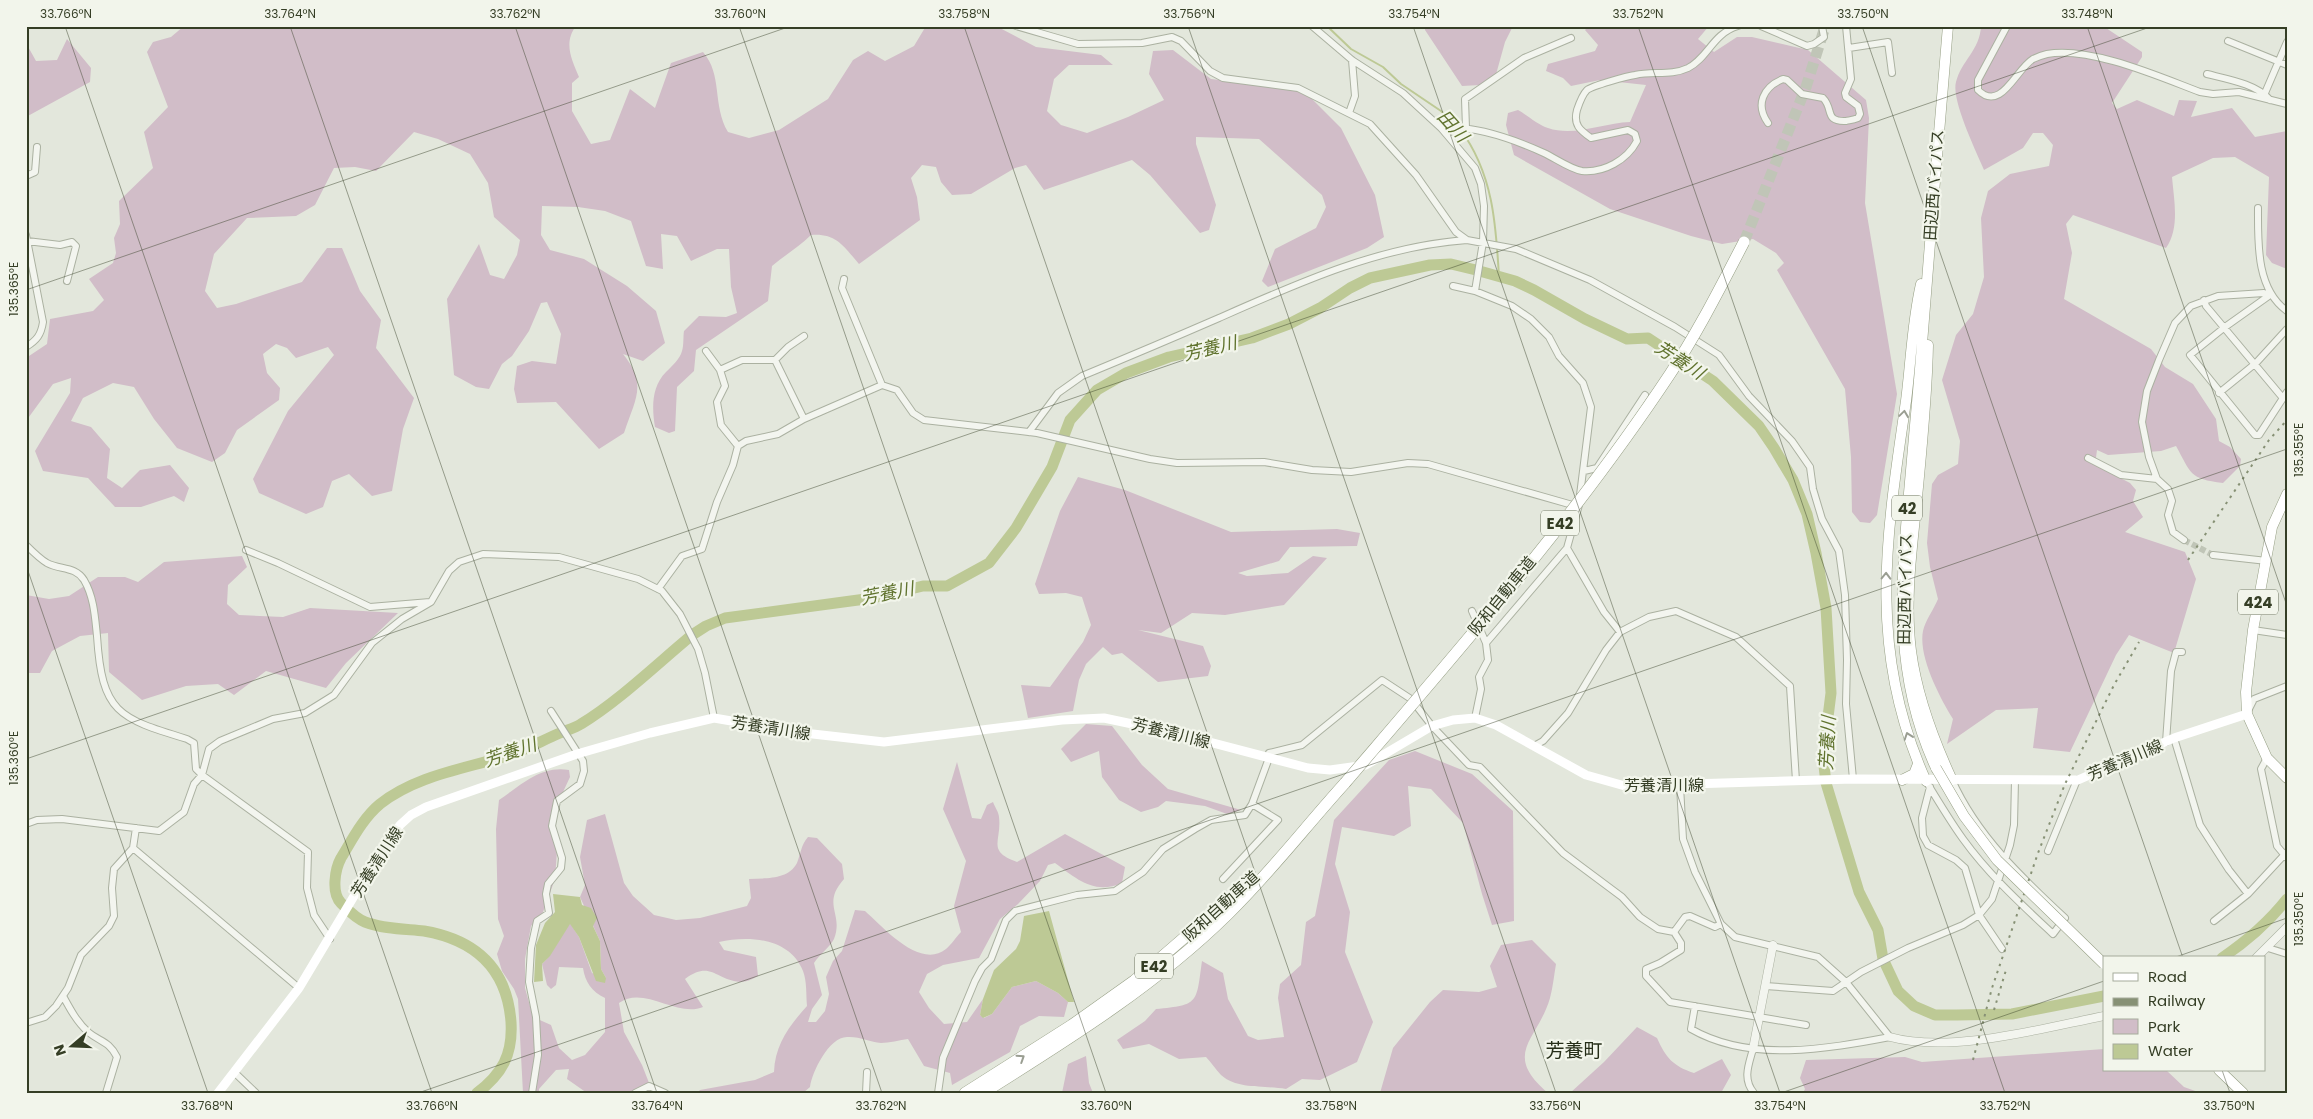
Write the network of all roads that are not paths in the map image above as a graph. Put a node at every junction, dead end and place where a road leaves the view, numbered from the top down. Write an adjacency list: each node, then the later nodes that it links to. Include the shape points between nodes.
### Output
1 (1016, 26): 21 (street, via 1078,44 1142,43 1172,37 1181,41 1201,63 1223,78 1298,88)
2 (1312, 26): 13 (street)
3 (1738, 26): 24 (street, via 1720,34 1689,67 1673,73 1634,75 1588,89 1575,116 1581,131 1591,138 1628,130 1635,134 1637,142 1634,147 1615,164 1582,171 1525,144)
4 (1761, 26): 5 (street, via 1807,46 1824,36)
5 (1822, 26)
6 (1846, 26): 22 (street, via 1851,79 1845,93 1858,106 1858,118 1834,120 1824,98 1802,94 1783,79 1772,86 1762,101 1761,111)
7 (1948, 26): 32 (highway, 田辺西バイパス / 42)
8 (2007, 26): 19 (street, via 1978,80 1978,90 1992,98 2001,94 2032,59 2070,53 2105,59 2200,92 2239,92)
9 (1571, 38): 24 (street, via 1524,58 1465,99)
10 (2228, 41): 14 (street)
11 (2287, 42): 14 (street)
12 (1849, 48): 16 (street, via 1888,42)
13 (1352, 60): 21 (street, via 1354,96); 23 (street, via 1403,93)
14 (2278, 62): 15 (street); 18 (street)
15 (2287, 65)
16 (1892, 73)
17 (2207, 74): 18 (street, via 2230,79)
18 (2264, 93): 19 (street)
19 (2270, 100): 20 (street)
20 (2287, 104)
21 (1349, 113): 29 (street, via 1370,124 1390,144 1456,232)
22 (1768, 123)
23 (1444, 127): 24 (street); 30 (street, via 1475,168 1481,184)
24 (1466, 128)
25 (37, 147): 26 (street, via 35,172)
26 (26, 176)
27 (2258, 208): 39 (street, via 2259,247)
28 (27, 238): 33 (street); 36 (street, via 60,245 72,242 76,246)
29 (1467, 240): 30 (street); 55 (street, via 1434,242 1348,266 1082,376 1058,393)
30 (1483, 242): 38 (street); 90 (street, via 1516,249 1590,280 1719,355 1749,396 1792,441 1810,467 1812,489 1822,519 1839,551 1845,595 1846,704)
31 (1744, 242): 100 (highway, 阪和自動車道 / E42, bridge, via 1672,372 1610,459 1530,561)
32 (1930, 244): 87 (highway, one-way to 32, via 1892,676 1886,631 1886,574 1914,325); 92 (highway, via 1926,400 1910,563 1909,627 1919,694 1935,744); 122 (highway, 田辺西バイパス / 42, bridge, via 1901,606 1903,649 1911,694 1936,768 1964,816 1997,860)
33 (34, 276): 34 (street); 45 (street, via 43,322 42,333)
34 (26, 277)
35 (844, 279): 50 (street, via 842,288)
36 (67, 281)
37 (1453, 286): 38 (street)
38 (1475, 288): 58 (street, via 1531,319 1549,337 1559,356 1583,383 1591,407)
39 (2270, 295): 40 (street, via 2233,294); 41 (street); 42 (street)
40 (2204, 300): 42 (street); 59 (street, via 2191,306 2175,323 2147,392 2142,422 2148,457)
41 (2287, 311)
42 (2224, 327): 48 (street); 51 (street, via 2190,355)
43 (2287, 329): 48 (street)
44 (804, 336): 47 (street)
45 (26, 347)
46 (706, 351): 49 (street)
47 (775, 360): 49 (street, via 742,360); 54 (street)
48 (2256, 363): 51 (street); 52 (street)
49 (720, 370): 56 (street, via 725,386 717,402 722,425)
50 (882, 385): 54 (street); 55 (street, via 897,390 912,413 924,420)
51 (2219, 393): 52 (street, via 2258,435)
52 (2284, 394)
53 (1644, 396): 58 (street, via 1597,468)
54 (804, 419): 56 (street, via 778,434)
55 (1029, 432): 61 (street, via 1177,463 1264,462 1351,472 1408,463 1428,464)
56 (738, 446): 68 (street, via 702,549 682,556)
57 (2088, 458): 59 (street, via 2121,475)
58 (1584, 471): 61 (street)
59 (2157, 479): 62 (street, via 2168,489 2172,500 2168,515 2173,532)
60 (2287, 494): 67 (highway, 424, via 2272,527)
61 (1579, 506): 64 (street)
62 (2184, 540)
63 (26, 546): 88 (street, via 47,563 77,572 84,580 96,618 102,680 115,707 126,717 194,743 196,768)
64 (1567, 548): 72 (street, via 1604,612); 74 (street)
65 (246, 550): 69 (street, via 370,608)
66 (2213, 555): 67 (street)
67 (2267, 560): 71 (highway, 424)
68 (658, 589): 69 (street, via 638,579 559,557 483,554 459,562 449,571); 79 (street, via 674,604 698,649)
69 (431, 602): 88 (street, via 402,619 372,643 334,695 305,713 274,719 220,740 209,749)
70 (1472, 611): 74 (street)
71 (2253, 630): 73 (street); 78 (highway, 424, via 2246,692)
72 (1620, 632): 83 (street, via 1568,713 1543,741); 95 (street, via 1649,617 1676,611 1736,636 1790,686)
73 (2287, 635)
74 (1486, 643): 80 (street, via 1488,660 1479,677 1481,689)
75 (2182, 652): 82 (street, via 2176,652 2171,671)
76 (2287, 686): 78 (street, via 2254,699)
77 (551, 711): 84 (street)
78 (2247, 714): 82 (main road, 芳養清川線); 86 (highway, 424)
79 (714, 718): 84 (main road, 芳養清川線); 85 (main road, 芳養清川線, via 795,732 884,742 1062,720 1104,718)
80 (1475, 718): 81 (main road, 芳養清川線); 83 (main road, 芳養清川線, via 1496,725)
81 (1432, 726): 85 (main road, 芳養清川線, via 1366,765 1330,770); 85 (street, via 1411,699 1382,680 1302,745 1269,753); 115 (street, via 1469,765 1480,767 1563,854 1622,897 1640,917 1658,929)
82 (2170, 740): 94 (main road, 芳養清川線); 110 (street, via 2200,825)
83 (1534, 746): 97 (main road, 芳養清川線, via 1586,775 1609,783)
84 (575, 750): 116 (main road, 芳養清川線, via 411,815 400,825 355,893); 141 (street, via 583,761 584,771 580,784 556,801 552,826 562,858 561,868 548,884 549,913 537,921 531,948 529,982 536,1017 538,1055)
85 (1269, 758): 98 (street)
86 (2267, 758): 89 (highway, 424); 106 (street, via 2261,769 2277,846)
87 (1918, 764): 91 (highway, via 1914,774); 96 (highway)
88 (202, 775): 103 (street, via 194,784 184,812 159,831); 116 (street, via 308,852 307,888 314,915)
89 (2287, 778)
90 (1851, 780): 91 (main road, 芳養清川線); 95 (main road, 芳養清川線)
91 (1902, 780): 96 (main road, 芳養清川線)
92 (1952, 780): 93 (main road, 芳養清川線); 96 (main road, 芳養清川線); 99 (street)
93 (2015, 780): 94 (main road, 芳養清川線); 107 (street, via 2014,825)
94 (2076, 780): 105 (street)
95 (1799, 781): 97 (main road, 芳養清川線)
96 (1928, 784): 101 (street); 111 (street, via 1922,818 1923,836 1928,844 1965,868)
97 (1680, 786): 113 (street, via 1682,838)
98 (1252, 804): 108 (street, via 1278,820); 145 (street, via 1245,815 1211,820 1163,849 1143,872 1115,891 1077,895 1015,911 1006,920 990,959 975,981 943,1058)
99 (1966, 808): 101 (street, via 1956,809); 107 (street)
100 (1321, 810): 146 (highway, 阪和自動車道 / E42, one-way to 100, via 1072,1025 1164,958 1252,879); 147 (highway, 阪和自動車道 / E42, via 1234,908 1184,954 1108,1012)
101 (1947, 816): 109 (street)
102 (26, 824): 103 (street, via 36,820 62,819)
103 (136, 828): 104 (street)
104 (133, 848): 125 (street); 126 (street, via 114,869 114,916 109,926 81,955)
105 (2048, 850)
106 (2286, 855): 110 (street)
107 (2005, 859): 109 (street); 109 (street, via 2065,918 2053,934)
108 (1223, 879)
109 (1998, 882): 111 (street, via 1992,899)
110 (2248, 894): 112 (street)
111 (1979, 915): 119 (street); 123 (street)
112 (2214, 921)
113 (1721, 924): 115 (street, via 1715,927 1690,916 1685,917); 117 (street, via 1735,937)
114 (2287, 927): 118 (street)
115 (1674, 932): 127 (street, via 1681,943 1681,950 1646,969 1646,976 1670,1002)
116 (330, 939): 125 (main road, 芳養清川線)
117 (1773, 946): 123 (street, via 1818,957); 124 (street)
118 (2268, 948): 120 (street); 121 (street)
119 (2002, 949)
120 (2287, 954)
121 (2258, 956)
122 (2103, 963)
123 (1846, 982): 124 (street, via 1827,992); 132 (street)
124 (1765, 986): 129 (street)
125 (300, 988): 134 (main road, 芳養清川線)
126 (63, 996): 130 (street, via 45,1017); 138 (street, via 81,1025 112,1048 117,1057)
127 (1695, 1006): 129 (street); 133 (street, via 1691,1029 1716,1041)
128 (2103, 1016): 132 (street, via 1953,1042 1906,1042)
129 (1759, 1018): 131 (street); 133 (street)
130 (26, 1023)
131 (1806, 1025)
132 (1890, 1037): 133 (street, via 1797,1050)
133 (1753, 1049): 148 (street, via 1747,1072 1748,1086)
134 (234, 1072): 139 (main road, 芳養清川線); 140 (street)
135 (867, 1072): 144 (street)
136 (2221, 1072): 137 (highway)
137 (2234, 1089): 149 (highway)
138 (106, 1093)
139 (218, 1093)
140 (256, 1093)
141 (532, 1093)
142 (635, 1093): 143 (street, via 649,1086)
143 (665, 1093)
144 (866, 1093)
145 (938, 1093)
146 (965, 1093)
147 (983, 1093)
148 (1754, 1093)
149 (2243, 1093)

